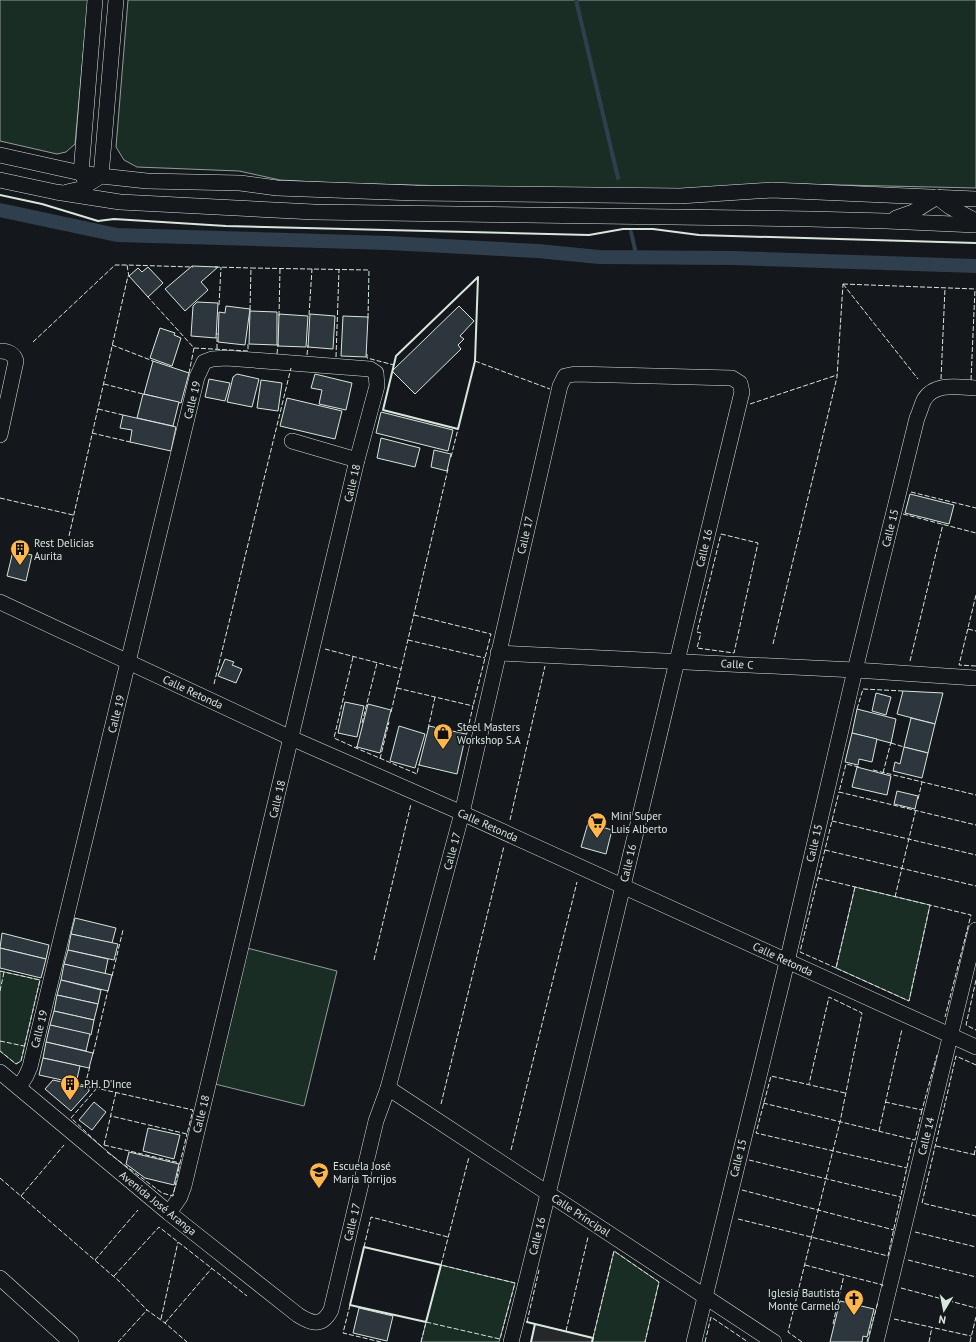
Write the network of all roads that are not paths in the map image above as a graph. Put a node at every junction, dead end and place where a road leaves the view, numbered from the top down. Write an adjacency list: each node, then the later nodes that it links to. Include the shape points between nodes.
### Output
1 (95, 0): 5 (street)
2 (116, 0): 4 (street)
3 (0, 155): 5 (street)
4 (101, 176): 5 (street); 8 (street, via 240,183 284,189 415,193 680,196 772,190)
5 (85, 179): 7 (street, via 73,191); 10 (street, via 103,197)
6 (0, 180): 7 (street)
7 (56, 192): 10 (street)
8 (937, 197): 9 (street); 11 (street, via 913,212); 12 (street)
9 (976, 199)
10 (120, 202): 11 (street, via 314,212)
11 (886, 221): 13 (street)
12 (976, 221)
13 (976, 225)
14 (0, 351): 18 (street, via 10,353 16,361)
15 (226, 358): 20 (street, Calle 18, via 370,369 376,373 377,386); 24 (street, Calle 19, via 204,362 197,377)
16 (565, 376): 22 (street, Calle 17, via 560,386); 23 (street, Calle 16, via 575,374 732,378 740,384 742,392)
17 (976, 388): 25 (street, Calle 15, via 938,389 924,400 917,418)
18 (0, 435)
19 (292, 441): 20 (street)
20 (357, 460): 27 (street, Calle 18)
21 (0, 602): 24 (street, Calle Retonda)
22 (498, 653): 23 (street, Calle C); 28 (street, Calle 17)
23 (676, 661): 25 (street, Calle C); 29 (street, Calle 16)
24 (128, 662): 27 (street, Calle Retonda); 35 (street, Calle 19, via 30,1067)
25 (855, 670): 26 (street, Calle C); 31 (street, Calle 15)
26 (976, 678)
27 (292, 738): 28 (street, Calle Retonda); 38 (street, Calle 18, via 184,1186)
28 (462, 813): 29 (street, Calle Retonda); 36 (street, Calle 17)
29 (623, 887): 31 (street, Calle Retonda); 37 (street, Calle 16)
30 (976, 930): 32 (street, Calle 14)
31 (787, 962): 32 (street, Calle Retonda); 40 (street, Calle 15)
32 (950, 1035): 33 (street, Calle Retonda); 46 (street, Calle 14)
33 (976, 1048)
34 (0, 1072): 35 (street, Avenida José Aranga)
35 (19, 1087): 38 (street, Avenida José Aranga)
36 (388, 1088): 37 (street, Calle Principal); 41 (street, Calle 17, via 376,1121 331,1310)
37 (548, 1194): 40 (street, Calle Principal); 43 (street, Calle 16)
38 (169, 1213): 41 (street, Avenida José Aranga, via 298,1315 312,1322)
39 (0, 1278): 42 (street)
40 (704, 1295): 44 (street, Calle 15); 45 (street, Calle Principal)
41 (323, 1321)
42 (71, 1342)
43 (511, 1342)
44 (694, 1342)
45 (774, 1342)
46 (876, 1342)

